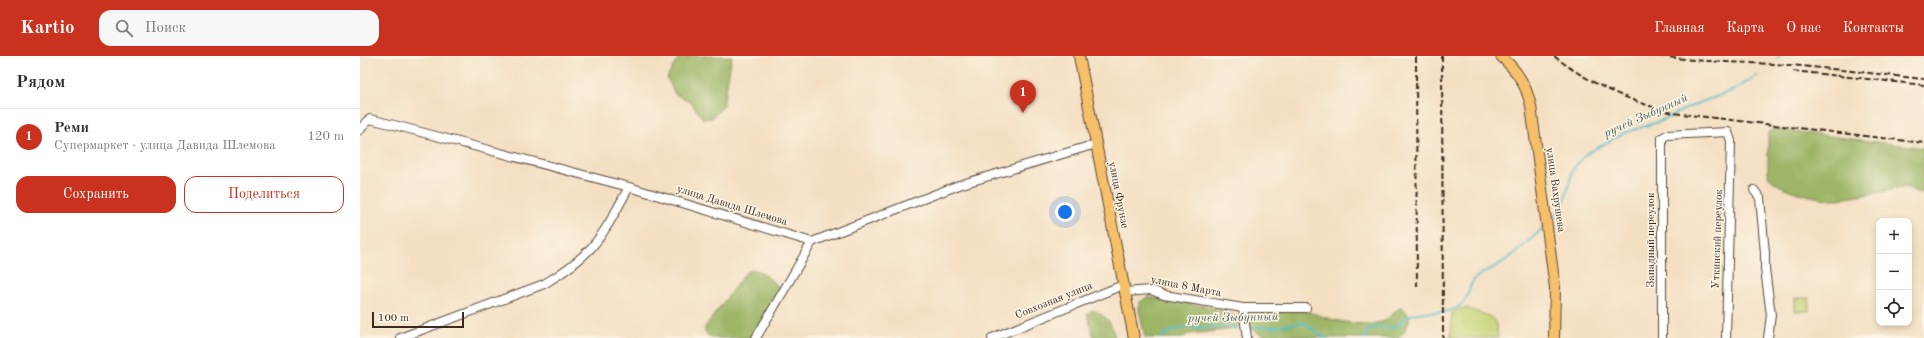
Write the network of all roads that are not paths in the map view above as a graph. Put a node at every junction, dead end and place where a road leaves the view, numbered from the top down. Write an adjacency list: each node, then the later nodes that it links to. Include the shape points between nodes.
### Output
1 (1079, 56): 5 (main road, улица Фрунзе)
2 (1501, 56): 17 (main road, улица Вахрушева, via 1514,68 1527,90 1531,106 1556,288)
3 (360, 130): 6 (street, улица Давида Шлемова, via 370,119)
4 (1661, 143): 18 (street, Западный переулок); 19 (street, Уткинский переулок, via 1662,138 1667,135 1728,132 1731,141)
5 (1096, 144): 8 (street, via 959,185); 9 (main road, улица Фрунзе)
6 (629, 187): 8 (street, улица Давида Шлемова); 13 (street, via 591,248 561,274 544,284)
7 (1754, 190): 20 (street, via 1760,198 1761,206 1771,315)
8 (812, 242): 14 (street)
9 (1124, 288): 10 (street, улица 8 Марта, via 1151,290 1164,295); 15 (street, Совхозная улица); 16 (main road, улица Фрунзе)
10 (1243, 308): 11 (street, улица 8 Марта); 12 (street)
11 (1306, 308)
12 (1247, 335)
13 (400, 338)
14 (756, 338)
15 (992, 338)
16 (1134, 338)
17 (1554, 338)
18 (1662, 338)
19 (1726, 338)
20 (1768, 338)

